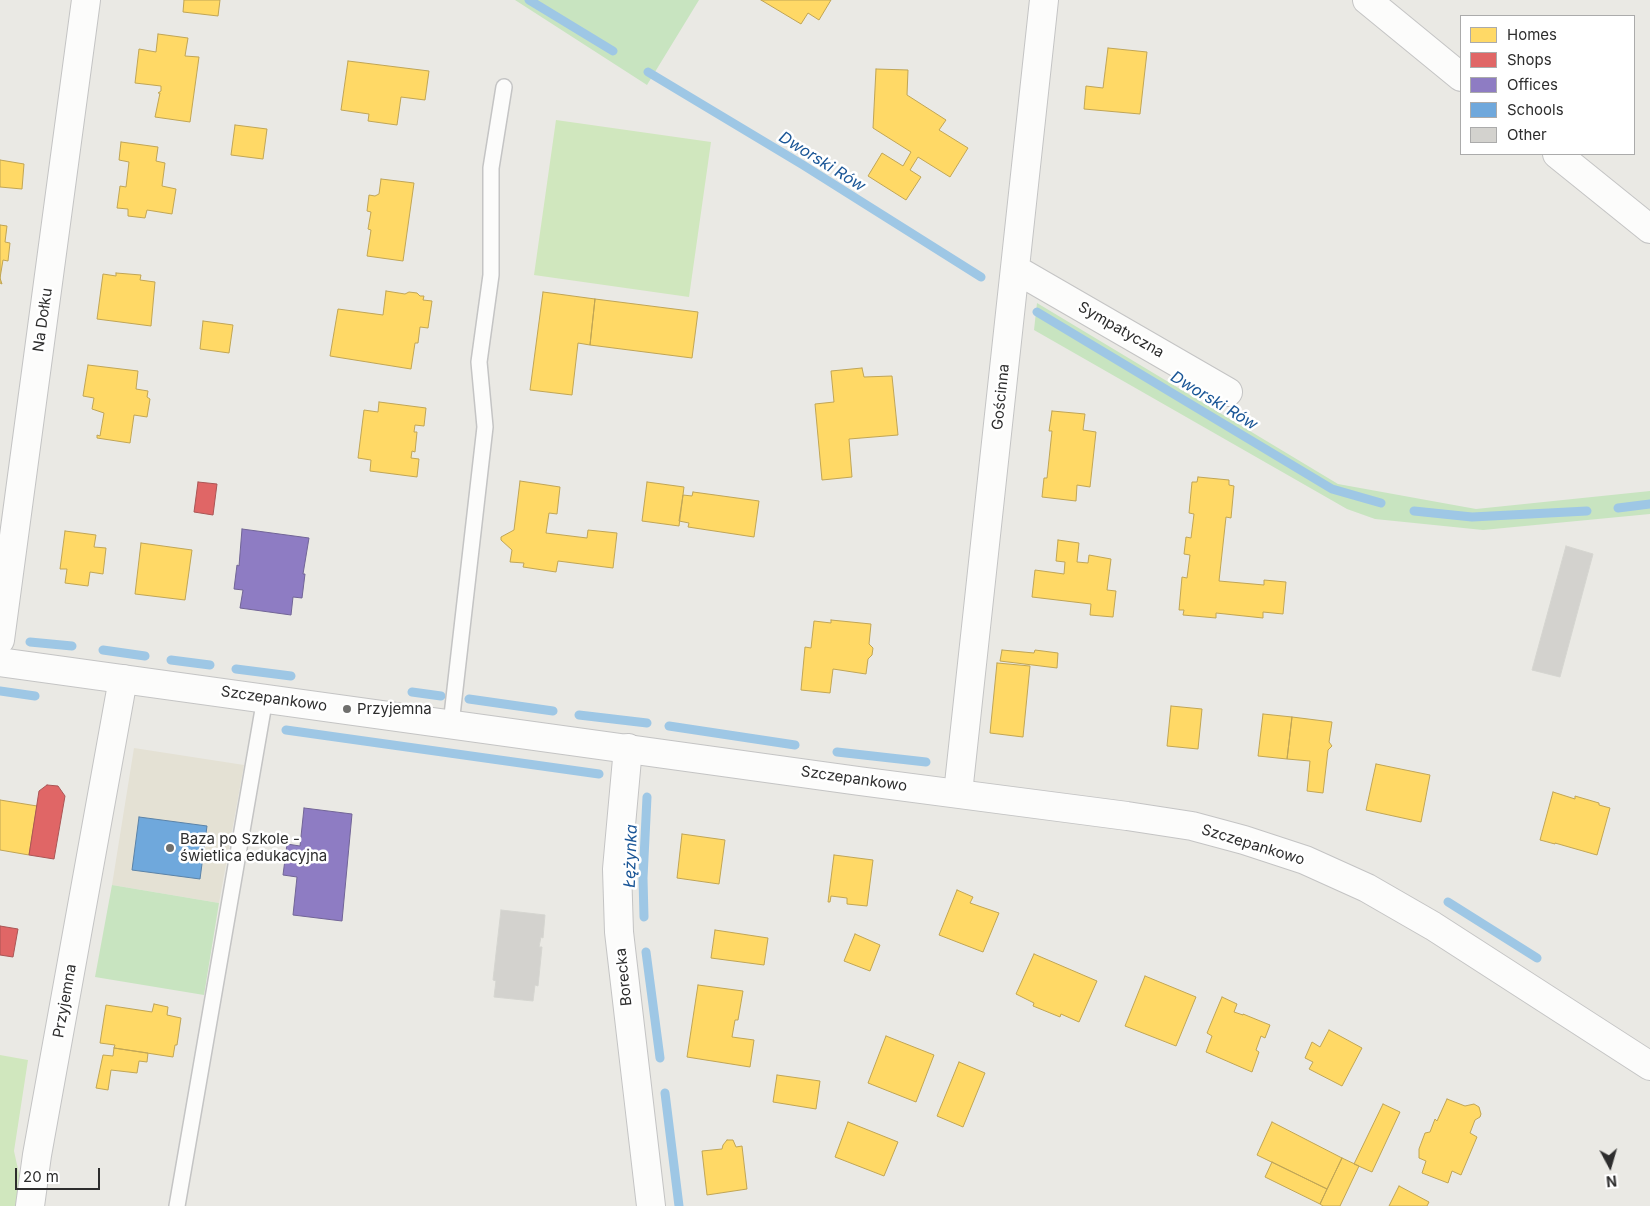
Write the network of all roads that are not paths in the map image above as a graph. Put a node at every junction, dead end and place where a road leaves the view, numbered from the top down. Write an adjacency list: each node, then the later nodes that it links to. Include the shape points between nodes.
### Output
1 (86, 0): 10 (street, Na Dołku)
2 (1366, 0): 4 (street)
3 (1039, 3): 8 (street, Gościnna)
4 (1460, 76)
5 (504, 87): 14 (lane, via 491,168 491,275 478,362 486,427)
6 (1557, 155): 7 (street)
7 (1650, 229)
8 (1015, 268): 9 (street, Sympatyczna); 16 (street, Gościnna)
9 (1228, 392)
10 (0, 640)
11 (0, 662): 12 (street, Szczepankowo)
12 (123, 679): 13 (street, Szczepankowo); 18 (street, Przyjemna)
13 (265, 698): 14 (street, Szczepankowo); 19 (lane)
14 (451, 724): 15 (street, Szczepankowo)
15 (628, 748): 16 (street, Szczepankowo); 20 (street, Borecka, via 617,869 619,932)
16 (958, 793): 17 (street, Szczepankowo, via 1192,826 1305,860 1367,888 1433,926)
17 (1650, 1066)
18 (30, 1206)
19 (178, 1206)
20 (651, 1206)

